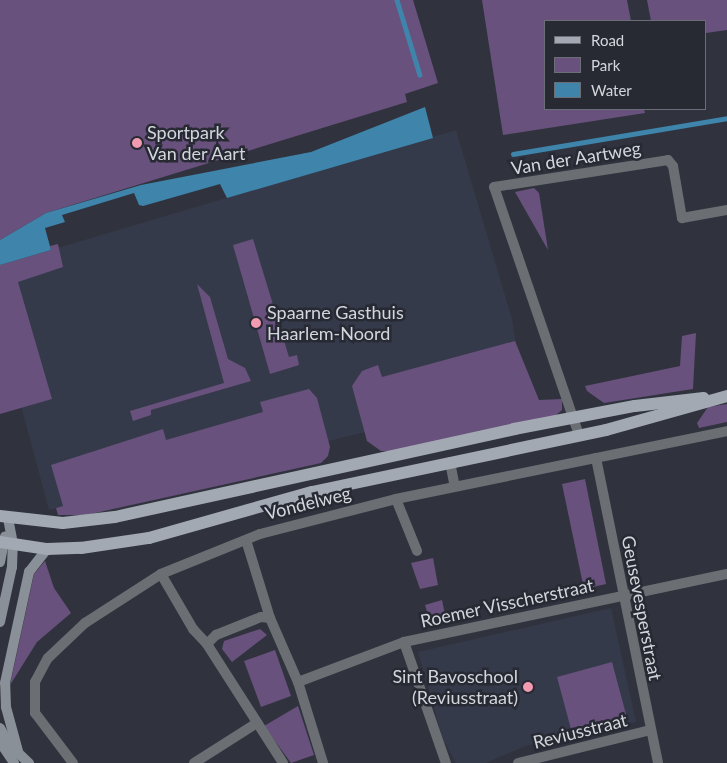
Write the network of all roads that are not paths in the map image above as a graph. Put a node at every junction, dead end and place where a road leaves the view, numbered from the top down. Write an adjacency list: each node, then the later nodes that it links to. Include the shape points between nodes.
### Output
1 (727, 210): 3 (street, Van der Aartweg, via 682,218 673,166 668,160 494,187)
2 (725, 396): 3 (main road, Vondelweg, via 634,406); 5 (main road, Vondelweg, via 641,422)
3 (574, 417): 5 (street, Van der Aartweg); 10 (main road, Vondelweg, via 115,517 63,523)
4 (727, 431): 6 (street, Vondelweg)
5 (580, 435): 7 (main road, Vondelweg)
6 (596, 458): 8 (street, Vondelweg); 18 (street, Geusevesperstraat)
7 (450, 462): 8 (street); 13 (main road, Vondelweg, via 312,492 148,538 81,548)
8 (455, 487): 9 (street, Vondelweg)
9 (396, 498): 11 (street, Vondelweg); 14 (street)
10 (4, 517): 12 (main road)
11 (246, 540): 16 (street, Vondelweg); 19 (street)
12 (5, 543): 13 (main road, Vondelweg); 15 (main road); 20 (main road, via 12,567)
13 (47, 549): 28 (main road, via 28,572 5,683 6,707)
14 (417, 551)
15 (0, 562)
16 (161, 574): 22 (street, via 193,629); 31 (street, Vondelweg, via 85,623 58,647 41,669 33,695 35,713)
17 (727, 574): 18 (street, Roemer Visscherstraat)
18 (622, 595): 21 (street, Roemer Visscherstraat); 26 (street, Geusevesperstraat)
19 (270, 618): 22 (street, via 261,617 216,635); 23 (street)
20 (0, 622)
21 (404, 642): 23 (street, Roemer Visscherstraat); 35 (street)
22 (206, 644): 24 (street)
23 (298, 682): 34 (street)
24 (257, 723): 32 (street); 33 (street)
25 (0, 730): 28 (main road)
26 (650, 730): 36 (street, Reviusstraat); 37 (street, Geusevesperstraat)
27 (0, 742): 29 (main road)
28 (18, 751): 30 (main road)
29 (14, 763)
30 (29, 763)
31 (73, 763)
32 (194, 763)
33 (283, 763)
34 (323, 763)
35 (446, 763)
36 (518, 763)
37 (658, 763)

